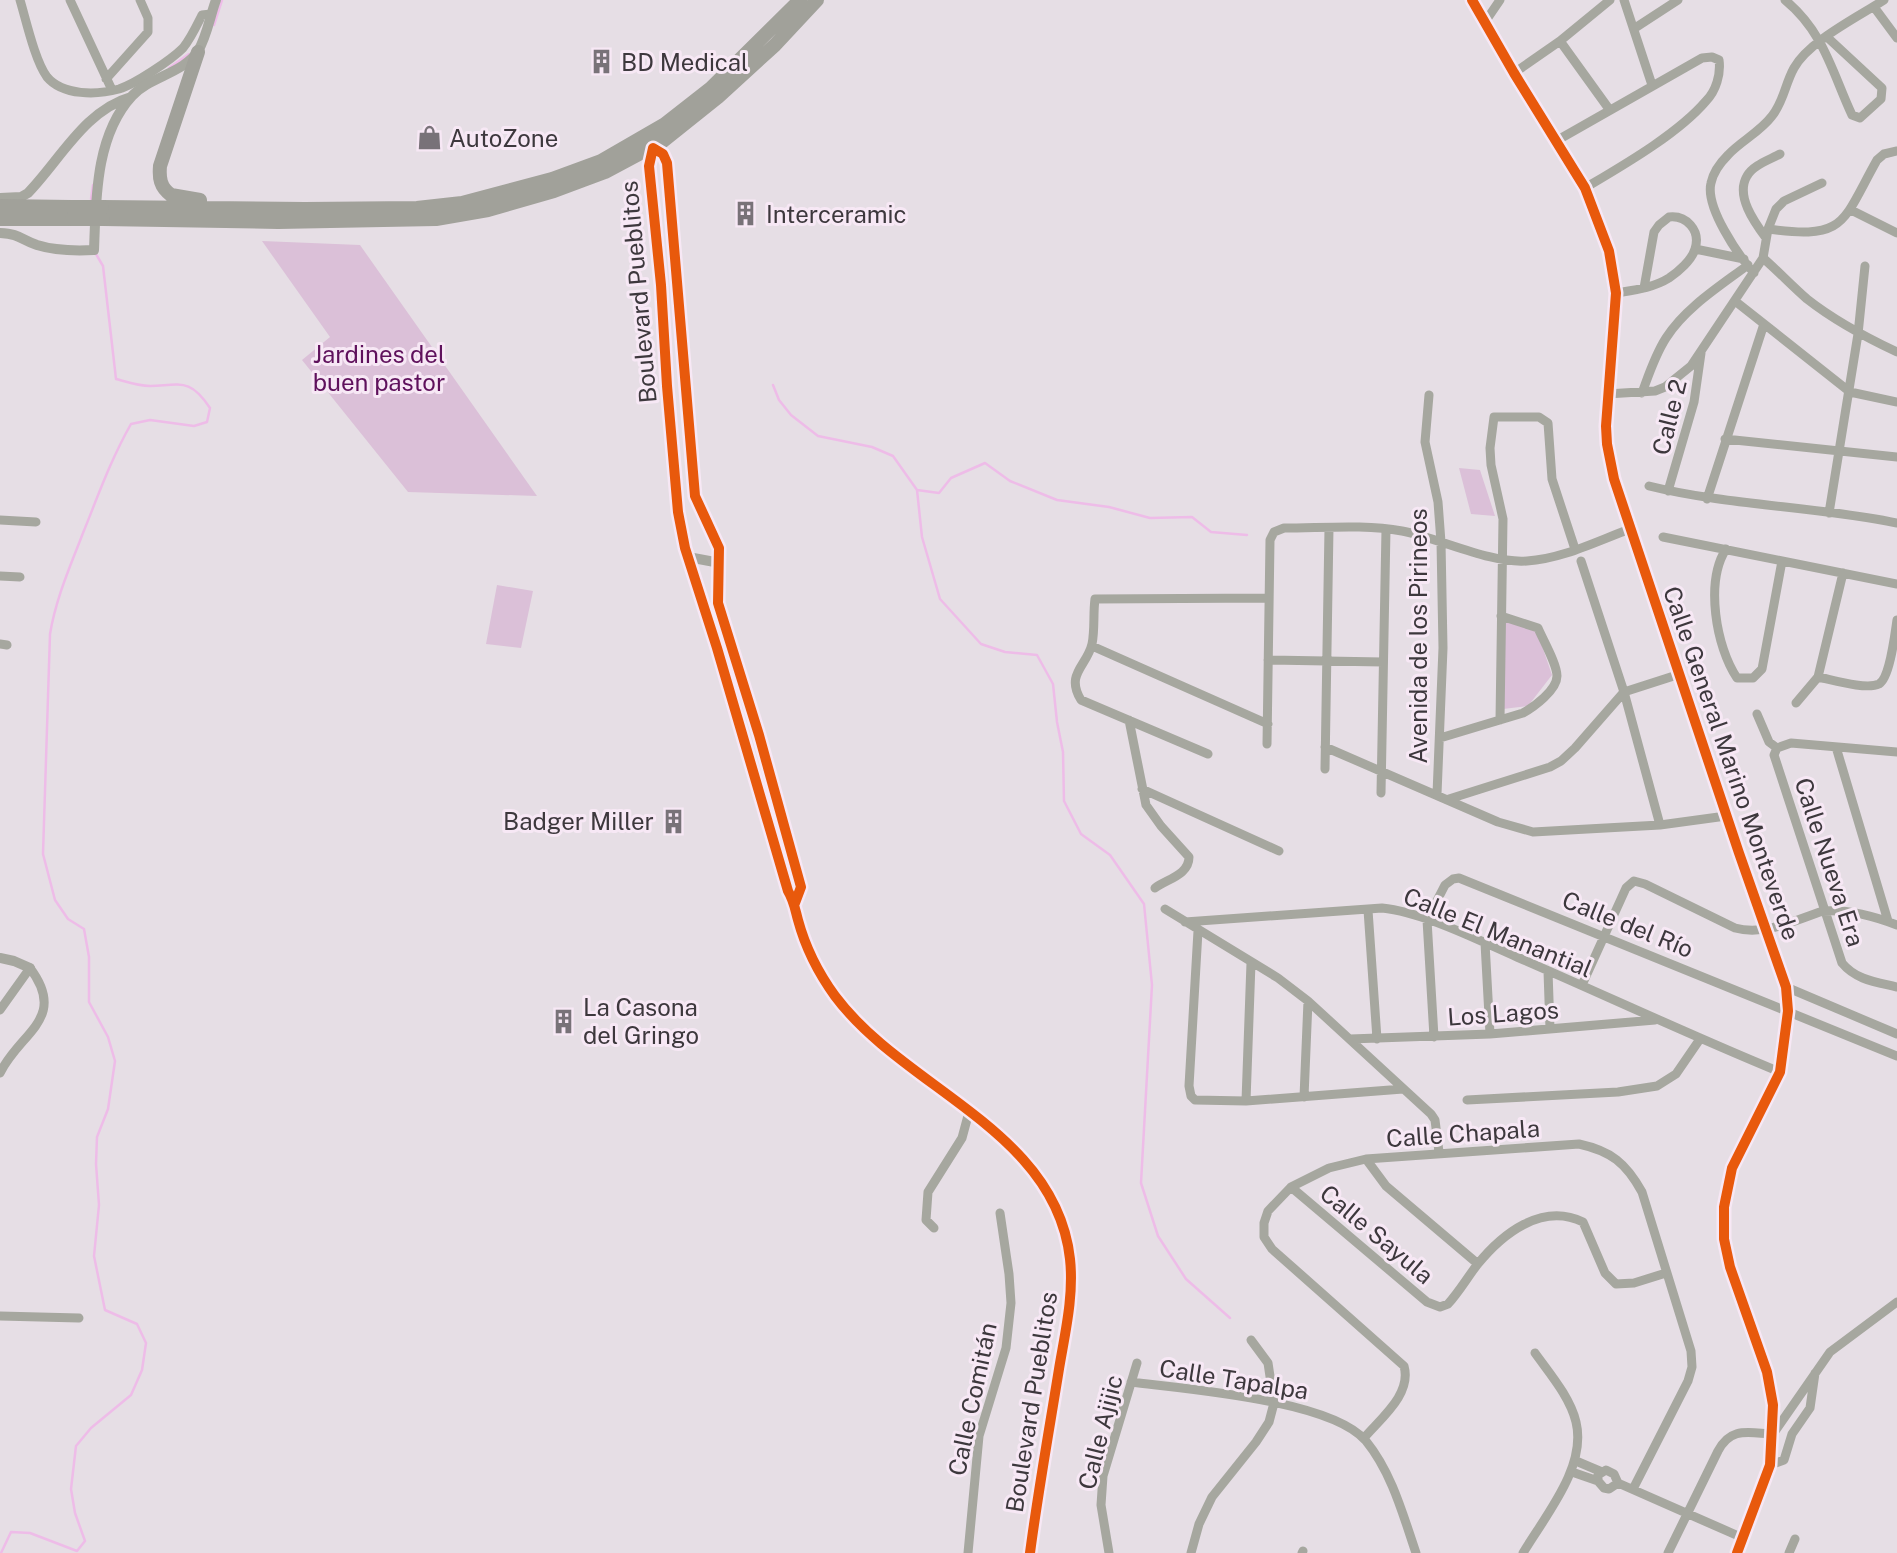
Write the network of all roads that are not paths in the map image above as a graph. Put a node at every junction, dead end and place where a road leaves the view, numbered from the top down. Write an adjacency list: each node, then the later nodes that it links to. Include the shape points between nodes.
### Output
1 (20, 0): 26 (street, via 46,75 53,82 74,92)
2 (71, 0): 24 (street)
3 (140, 0): 24 (street, via 148,18 148,33)
4 (800, 0): 29 (main road, via 711,88)
5 (817, 0): 32 (main road, via 775,45)
6 (1500, 0): 17 (street)
7 (1611, 0): 21 (street)
8 (1624, 0): 18 (street)
9 (1678, 0): 18 (street)
10 (1785, 0): 16 (street)
11 (1804, 0): 16 (street)
12 (1884, 0): 15 (street)
13 (1474, 1): 17 (street, Calle General Marino Monteverde)
14 (213, 5): 22 (street); 26 (street, via 178,53)
15 (1874, 7): 19 (street); 20 (street)
16 (1796, 9): 20 (street)
17 (1485, 22): 23 (street, Calle General Marino Monteverde)
18 (1635, 28): 25 (street)
19 (1897, 38)
20 (1824, 39): 20 (street, via 1852,115 1860,118 1877,104 1882,88); 49 (street, via 1794,67 1773,116 1725,158 1711,182 1718,217)
21 (1560, 41): 23 (street); 28 (street)
22 (198, 52): 27 (street); 39 (main road, via 160,166 160,182 175,197)
23 (1514, 73): 30 (street, Calle General Marino Monteverde)
24 (106, 79): 26 (street)
25 (1652, 85): 28 (street); 36 (street, via 1702,58 1719,60 1717,83 1707,101 1629,161)
26 (111, 90)
27 (131, 97): 37 (street, via 99,113 28,193); 43 (street, via 116,121 99,170 94,250 50,249 29,242)
28 (1609, 109): 30 (street)
29 (665, 124): 31 (main road); 32 (main road)
30 (1556, 141): 36 (street, Calle General Marino Monteverde)
31 (630, 146): 32 (main road); 39 (main road, via 552,179 462,203 417,208)
32 (653, 148): 41 (main road, via 554,191 436,219 278,222); 51 (street, Boulevard Pueblitos, via 667,163); 52 (street, Boulevard Pueblitos, via 649,166)
33 (1897, 150): 40 (street, via 1877,160)
34 (1780, 154): 46 (street, via 1753,170 1745,183 1745,201)
35 (1822, 183): 46 (street, via 1784,201)
36 (1585, 188): 54 (street, Calle General Marino Monteverde, via 1609,251)
37 (0, 198)
38 (0, 206): 43 (main road)
39 (268, 209): 41 (main road)
40 (1851, 210): 45 (street); 46 (street, via 1820,232)
41 (102, 213): 43 (main road, bridge)
42 (0, 219): 43 (main road)
43 (17, 220): 44 (street)
44 (0, 233)
45 (1897, 233)
46 (1767, 234): 48 (street)
47 (1695, 249): 49 (street); 53 (street, via 1678,272); 53 (street, via 1689,222 1675,216 1663,220 1651,242)
48 (1763, 258): 49 (street); 59 (street, via 1808,300)
49 (1749, 265): 55 (street); 63 (street, via 1673,327)
50 (1865, 266): 59 (street)
51 (676, 284): 52 (street, via 670,292); 57 (street, Boulevard Pueblitos)
52 (661, 285): 58 (street, Boulevard Pueblitos)
53 (1644, 288): 54 (street)
54 (1616, 293): 64 (street, Calle General Marino Monteverde)
55 (1735, 301): 56 (street); 60 (street)
56 (1764, 324): 62 (street); 67 (street)
57 (680, 326): 58 (street, via 673,322); 88 (street, Boulevard Pueblitos, via 695,495 716,538)
58 (664, 328): 84 (street, Boulevard Pueblitos, via 675,488)
59 (1858, 334): 61 (street); 62 (street)
60 (1701, 351): 63 (street, via 1691,366 1665,387); 71 (street, Calle 2, via 1695,402)
61 (1897, 352)
62 (1850, 392): 66 (street); 68 (street)
63 (1642, 393): 64 (street)
64 (1607, 394): 79 (street, Calle General Marino Monteverde, via 1608,451)
65 (1429, 395): 81 (street, Avenida de los Pirineos, via 1425,442)
66 (1897, 402)
67 (1725, 439): 68 (street); 72 (street)
68 (1839, 452): 69 (street); 73 (street)
69 (1897, 457)
70 (1649, 486): 71 (street)
71 (1668, 491): 72 (street)
72 (1707, 499): 73 (street)
73 (1829, 513): 76 (street)
74 (0, 520): 75 (street)
75 (36, 522)
76 (1897, 523)
77 (1329, 528): 78 (street); 93 (street, via 1274,532); 98 (street)
78 (1386, 529): 81 (street); 99 (street)
79 (1630, 529): 82 (street); 100 (street, Calle General Marino Monteverde)
80 (1663, 537): 83 (street)
81 (1441, 542): 85 (street); 109 (street, Avenida de los Pirineos)
82 (1575, 549): 85 (street, via 1538,560); 85 (street, via 1552,479 1548,423 1539,417 1494,417 1491,466 1503,519)
83 (1726, 549): 87 (street); 87 (street, via 1715,575 1714,601 1737,678 1754,678 1762,669)
84 (688, 557): 88 (street); 110 (street, Boulevard Pueblitos)
85 (1503, 559): 94 (street)
86 (1581, 561): 102 (street)
87 (1782, 561): 89 (street)
88 (720, 563): 108 (street, Boulevard Pueblitos, via 718,603)
89 (1843, 573): 92 (street); 101 (street)
90 (0, 576): 91 (street)
91 (20, 578)
92 (1897, 584)
93 (1269, 598): 96 (street, via 1095,599); 97 (street)
94 (1500, 616): 106 (street); 106 (street, via 1538,628 1558,674 1555,685 1531,709)
95 (1897, 620): 101 (street, via 1888,669 1880,684)
96 (1092, 646): 105 (street, via 1076,676 1077,694 1081,700); 107 (street)
97 (1268, 660): 98 (street); 107 (street)
98 (1327, 660): 99 (street); 112 (street)
99 (1384, 662): 118 (street)
100 (1680, 674): 102 (street); 123 (street, Calle General Marino Monteverde)
101 (1818, 677): 103 (street)
102 (1624, 692): 122 (street, via 1561,761); 124 (street)
103 (1796, 703)
104 (1757, 714): 114 (street, Calle Nueva Era)
105 (1129, 720): 116 (street); 119 (street)
106 (1500, 720): 109 (street)
107 (1268, 724): 111 (street)
108 (759, 735): 110 (street); 127 (street, Boulevard Pueblitos, via 801,887)
109 (1440, 738): 121 (street, Avenida de los Pirineos)
110 (744, 739): 127 (street, Boulevard Pueblitos)
111 (1268, 744)
112 (1325, 747): 117 (street); 118 (street)
113 (1836, 747): 114 (street, via 1791,743); 115 (street); 133 (street)
114 (1776, 751): 130 (street, Calle Nueva Era)
115 (1897, 753)
116 (1208, 754)
117 (1325, 769)
118 (1381, 770): 120 (street); 121 (street)
119 (1142, 789): 125 (street); 126 (street, via 1146,805 1189,856 1187,867)
120 (1381, 793)
121 (1437, 794): 122 (street)
122 (1448, 799): 124 (street, via 1533,832)
123 (1726, 816): 124 (street); 134 (street, Calle General Marino Monteverde)
124 (1660, 825)
125 (1279, 851)
126 (1155, 888)
127 (795, 903): 163 (street, Boulevard Pueblitos, via 810,952 835,996 889,1052)
128 (1165, 909): 132 (street)
129 (1368, 910): 131 (street, Calle El Manantial, via 1393,909); 132 (street, Calle El Manantial); 154 (street)
130 (1823, 911): 133 (street, via 1850,911); 134 (street); 144 (street, Calle Nueva Era, via 1848,970 1859,978)
131 (1426, 920): 136 (street, Calle del Río, via 1445,886 1453,879 1468,880); 137 (street, Calle El Manantial); 152 (street)
132 (1185, 922): 135 (street)
133 (1892, 923)
134 (1765, 930): 136 (street, via 1735,929 1634,881 1626,888); 143 (street, Calle General Marino Monteverde)
135 (1198, 931): 139 (street); 162 (street, via 1191,1096 1203,1101)
136 (1604, 935): 142 (street); 147 (street, Calle del Río)
137 (1485, 943): 141 (street, Calle El Manantial); 150 (street)
138 (0, 958): 140 (street)
139 (1251, 963): 145 (street); 162 (street)
140 (30, 968): 146 (street); 158 (street, via 42,984 43,1014)
141 (1548, 971): 142 (street, Calle El Manantial); 149 (street)
142 (1582, 985): 148 (street, Calle El Manantial)
143 (1786, 987): 147 (street, Calle General Marino Monteverde); 151 (street)
144 (1897, 987)
145 (1308, 1001): 153 (street); 160 (street)
146 (0, 1010)
147 (1788, 1011): 156 (street, Calle del Río); 157 (street, Calle General Marino Monteverde)
148 (1658, 1020): 149 (street, Los Lagos); 155 (street, Calle El Manantial)
149 (1550, 1029): 150 (street, Los Lagos)
150 (1490, 1034): 152 (street, Los Lagos)
151 (1897, 1034)
152 (1434, 1037): 154 (street, Los Lagos)
153 (1350, 1039): 154 (street, Los Lagos); 159 (street)
154 (1377, 1039)
155 (1700, 1040): 157 (street, Calle El Manantial); 161 (street, via 1676,1074 1657,1086)
156 (1896, 1053)
157 (1780, 1072): 180 (street, Calle General Marino Monteverde, via 1732,1168 1723,1226 1730,1267 1767,1371)
158 (0, 1073)
159 (1403, 1089): 160 (street); 164 (street, via 1435,1120)
160 (1304, 1097): 162 (street)
161 (1467, 1100)
162 (1246, 1101)
163 (969, 1112): 168 (street, via 962,1138 928,1192 926,1220); 192 (street, Boulevard Pueblitos, via 1037,1175 1055,1205 1070,1258 1069,1310)
164 (1439, 1152): 165 (street, Calle Chapala); 170 (street, Calle Chapala, via 1579,1144 1611,1155 1627,1167 1642,1192)
165 (1366, 1159): 166 (street, Calle Chapala, via 1329,1168); 169 (street, via 1386,1186)
166 (1292, 1187): 169 (street, Calle Sayula, via 1427,1302 1440,1307 1448,1304); 181 (street, Calle Chapala, via 1268,1211 1264,1223 1264,1237 1272,1250 1404,1366 1406,1385)
167 (1000, 1213): 191 (street, Calle Comitán, via 1011,1303 1006,1348 979,1437)
168 (933, 1228)
169 (1478, 1264): 170 (street, via 1526,1221 1563,1217 1583,1222 1605,1273 1616,1284)
170 (1666, 1273): 187 (street, Calle Chapala, via 1689,1338 1692,1367)
171 (1897, 1302): 177 (street, via 1830,1352)
172 (0, 1317): 173 (street)
173 (79, 1318)
174 (1251, 1340): 179 (street, via 1268,1363)
175 (1535, 1353): 182 (street, via 1576,1420)
176 (1138, 1363): 178 (street, Calle Ajijic)
177 (1815, 1371): 180 (street); 183 (street, via 1810,1408 1792,1434 1784,1460)
178 (1131, 1382): 179 (street, Calle Tapalpa); 193 (street, Calle Ajijic, via 1103,1476 1101,1505)
179 (1274, 1403): 181 (street, Calle Tapalpa, via 1315,1412); 194 (street, via 1256,1442 1212,1497)
180 (1773, 1434): 183 (street, Calle General Marino Monteverde); 188 (street, via 1727,1437)
181 (1364, 1438): 195 (street, Calle Tapalpa, via 1390,1481)
182 (1576, 1461): 184 (street); 185 (street)
183 (1770, 1465): 189 (street, Calle General Marino Monteverde)
184 (1572, 1472): 185 (street); 196 (street)
185 (1600, 1476): 186 (street, via 1611,1471); 186 (street, via 1604,1488)
186 (1618, 1483): 187 (street)
187 (1633, 1489): 188 (street)
188 (1687, 1513): 189 (street); 197 (street)
189 (1743, 1538): 198 (street, Calle General Marino Monteverde)
190 (1795, 1539): 199 (street)
191 (968, 1553)
192 (1030, 1553)
193 (1109, 1553)
194 (1191, 1553)
195 (1416, 1553)
196 (1523, 1553)
197 (1668, 1553)
198 (1737, 1553)
199 (1790, 1553)

